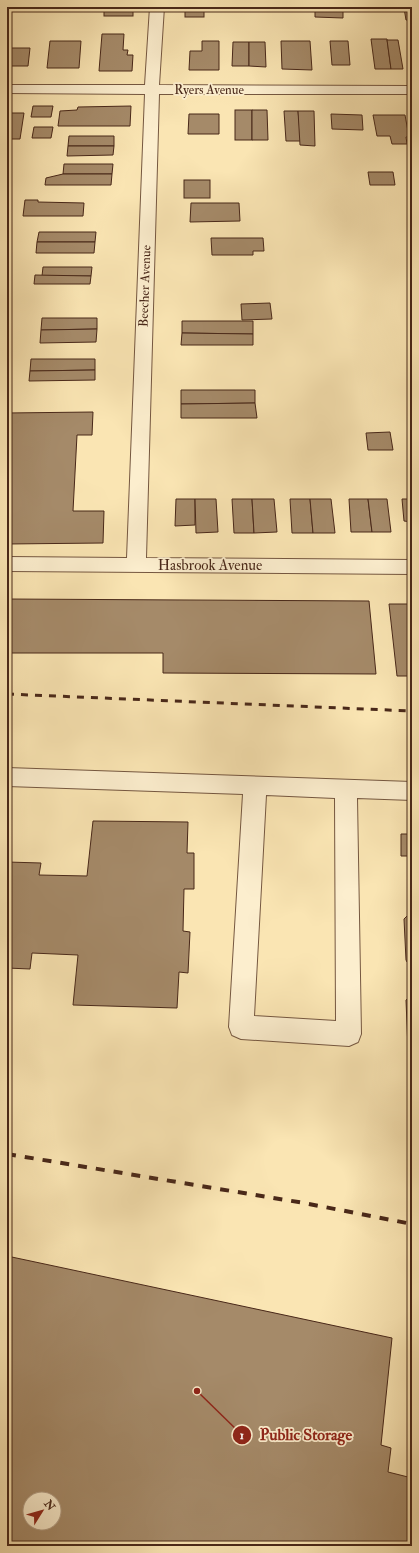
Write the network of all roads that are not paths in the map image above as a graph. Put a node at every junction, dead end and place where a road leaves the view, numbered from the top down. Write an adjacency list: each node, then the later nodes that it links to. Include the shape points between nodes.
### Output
1 (157, 7): 3 (street, Beecher Avenue)
2 (7, 89): 3 (street, Ryers Avenue)
3 (152, 90): 4 (street, Ryers Avenue); 6 (street, Beecher Avenue)
4 (412, 90)
5 (7, 564): 6 (street, Hasbrook Avenue)
6 (136, 565): 7 (street, Hasbrook Avenue)
7 (412, 567)
8 (7, 777): 9 (street)
9 (255, 786): 10 (street); 10 (street, via 241,1027 350,1034)
10 (346, 789): 11 (street)
11 (412, 791)

